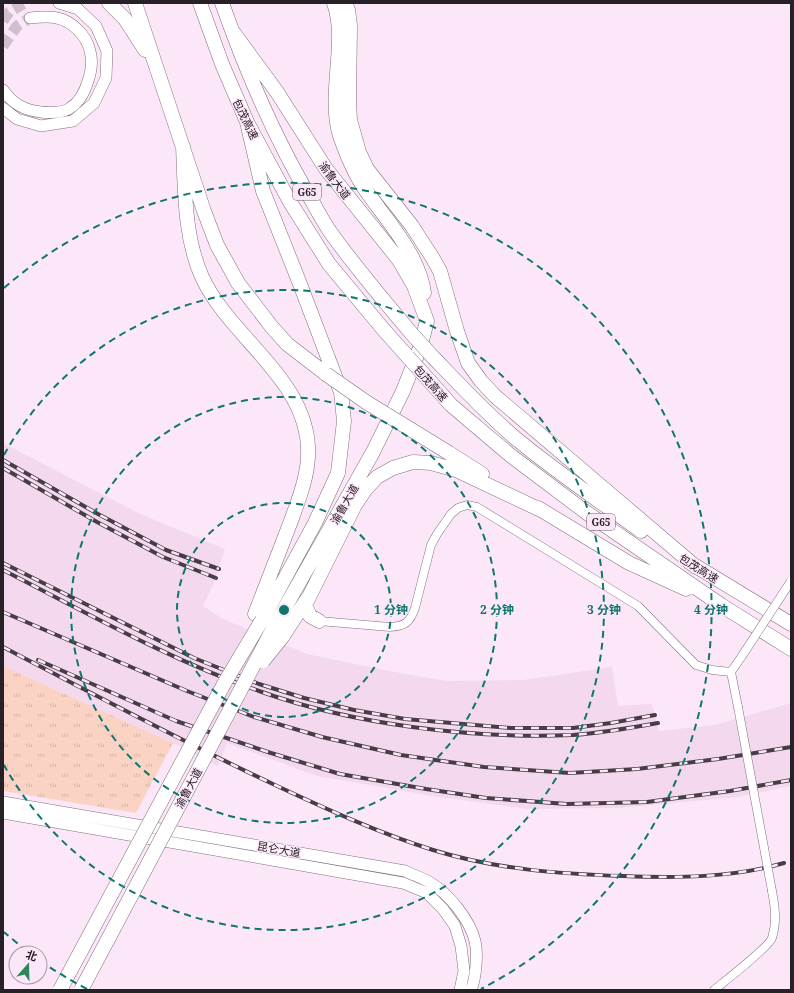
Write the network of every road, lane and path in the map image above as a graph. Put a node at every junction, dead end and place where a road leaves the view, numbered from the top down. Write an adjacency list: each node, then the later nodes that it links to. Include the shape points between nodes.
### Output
1 (60, 3): 12 (street, via 78,9 96,26 107,51 106,78 94,103 73,121 41,126 17,119)
2 (109, 3): 10 (highway, via 128,24)
3 (135, 3): 10 (highway)
4 (200, 3): 13 (highway, 包茂高速 / G65)
5 (222, 3): 9 (highway, 包茂高速 / G65)
6 (334, 3): 15 (highway, via 338,23 336,111 340,136 362,184 414,260 423,284)
7 (345, 3): 17 (highway, via 350,25 350,120 359,152 367,169 415,232 440,271 463,350 473,371 495,396)
8 (30, 18): 11 (street, via 59,18 73,26 84,37 90,51 91,71 84,93 70,109 50,113 29,110 10,100)
9 (232, 32): 15 (highway, 渝鲁大道, via 277,92 326,169 399,260 414,286); 17 (highway, 包茂高速 / G65, bridge, via 265,110 300,180 330,232 369,285 462,388 514,436 574,483)
10 (160, 77): 14 (highway)
11 (3, 90)
12 (3, 108)
13 (246, 122): 20 (highway, 包茂高速 / G65, bridge, via 290,202 329,264 451,405 510,455 587,513); 21 (highway, via 263,191 341,392 344,421 338,473 315,523)
14 (183, 146): 16 (highway, bridge, via 217,246 238,283 287,344 366,402); 21 (highway, via 190,239 202,277 224,312 292,395 307,433 308,458 303,485)
15 (427, 321): 25 (highway, 渝鲁大道, via 420,348 403,391)
16 (545, 512): 19 (highway, via 456,470 431,463 413,462 393,468 377,477 355,505); 20 (highway, via 629,563)
17 (696, 567): 24 (highway, 包茂高速 / G65)
18 (791, 581): 27 (street, bridge)
19 (310, 596): 22 (highway, via 305,605 306,611); 23 (highway)
20 (721, 606): 26 (highway, 包茂高速 / G65)
21 (259, 617): 30 (highway, 渝鲁大道, bridge)
22 (319, 621): 23 (highway); 27 (street, via 390,627 408,622 415,608 431,545 451,514 467,505 477,507 638,606 696,665)
23 (292, 624): 25 (highway)
24 (791, 624)
25 (279, 632): 31 (highway, 渝鲁大道, bridge, via 241,689)
26 (791, 649)
27 (731, 672): 34 (street, bridge, via 776,914 772,939)
28 (3, 802): 33 (street, 昆仑大道, via 405,871 431,883 449,897 465,919 475,941 476,970)
29 (3, 813): 32 (street, via 403,883 427,893 455,926 464,971)
30 (60, 990)
31 (81, 990)
32 (460, 990)
33 (471, 990)
34 (714, 990)

